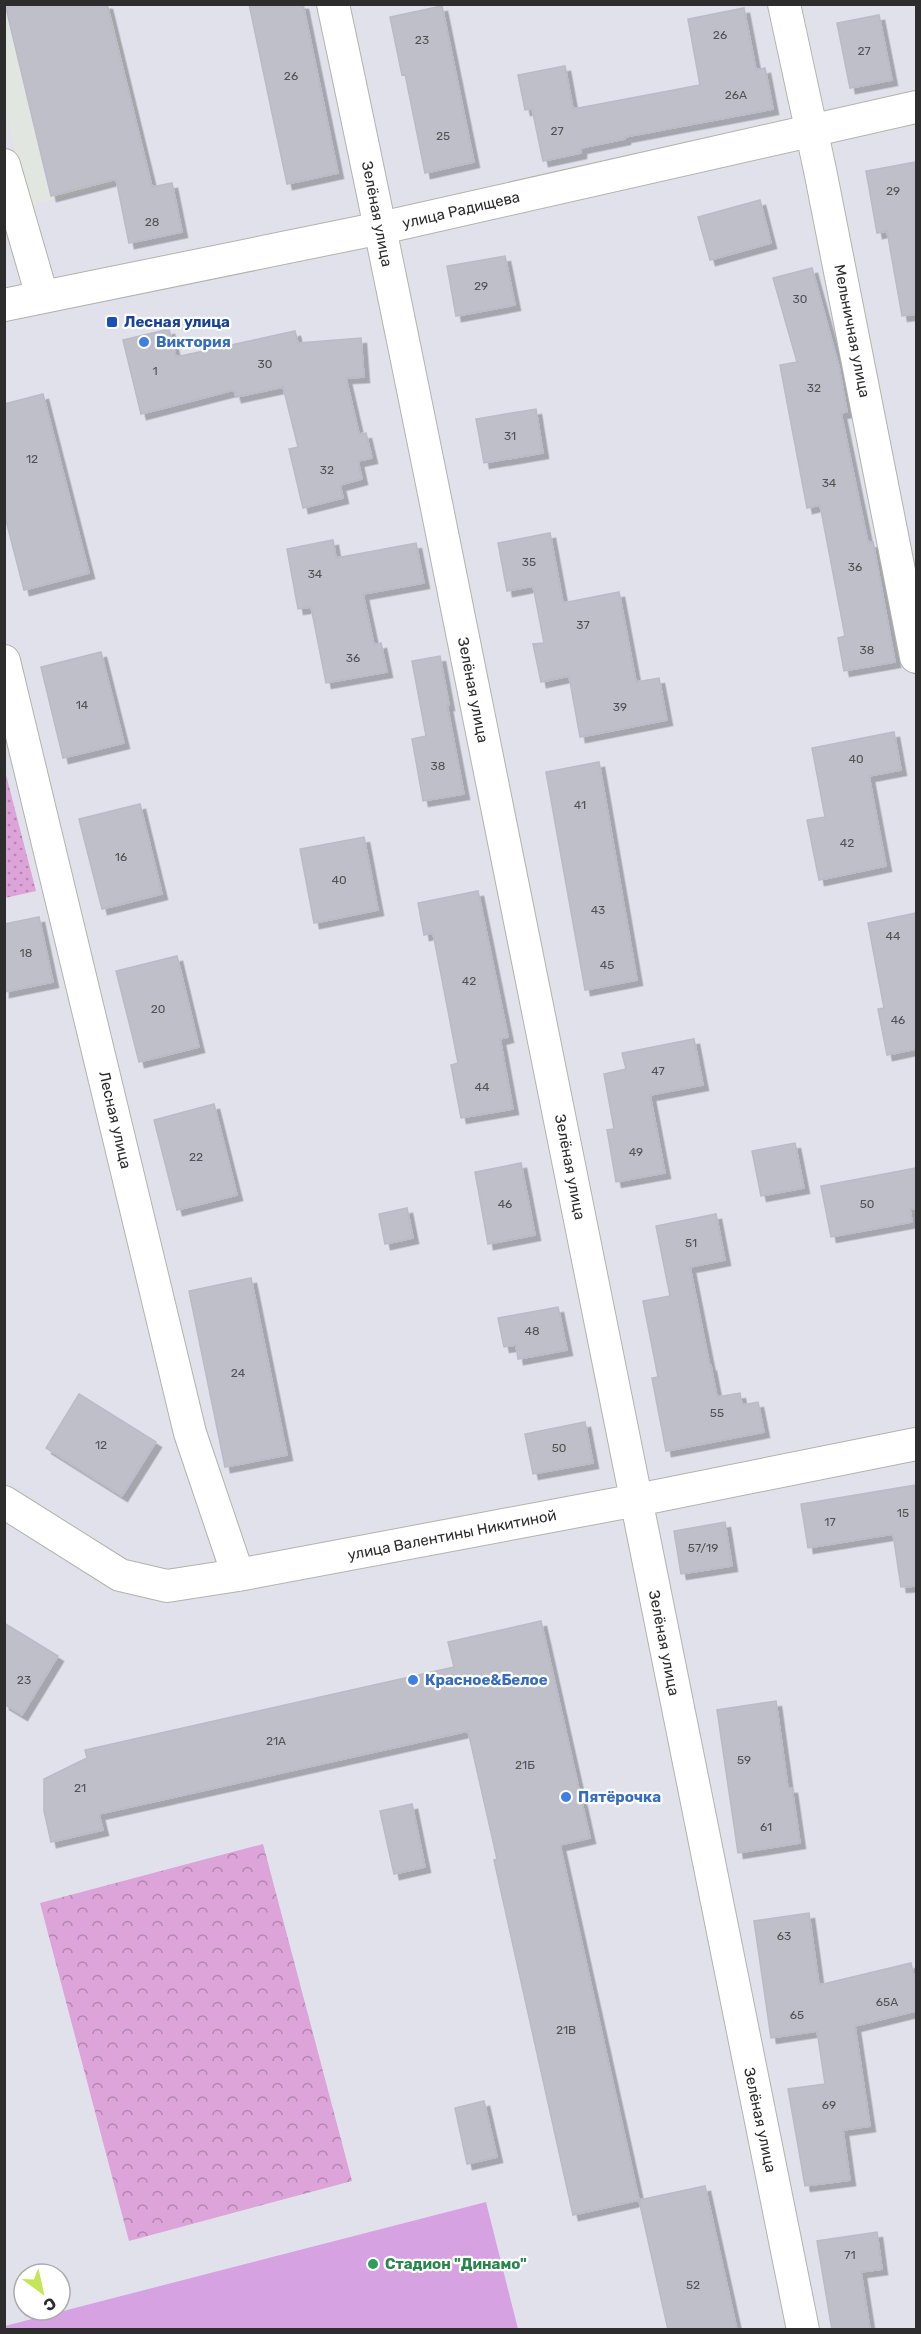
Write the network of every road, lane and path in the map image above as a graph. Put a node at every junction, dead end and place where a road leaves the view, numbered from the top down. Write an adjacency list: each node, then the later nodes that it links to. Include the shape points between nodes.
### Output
1 (333, 4): 6 (street, Зелёная улица)
2 (784, 4): 4 (street, Мельничная улица)
3 (916, 107): 4 (street, улица Радищева)
4 (811, 130): 6 (street, улица Радищева); 9 (street, Мельничная улица)
5 (4, 165): 7 (street)
6 (381, 228): 7 (street, улица Радищева); 12 (street, Зелёная улица)
7 (42, 296): 8 (street, улица Радищева)
8 (4, 304)
9 (916, 657)
10 (4, 661): 14 (street, Лесная улица, via 190,1433)
11 (916, 1444): 12 (street, улица Валентины Никитиной)
12 (637, 1500): 14 (street, улица Валентины Никитиной); 15 (street, Зелёная улица)
13 (4, 1502): 14 (street, улица Валентины Никитиной, via 120,1575 167,1586)
14 (238, 1575)
15 (803, 2330)

